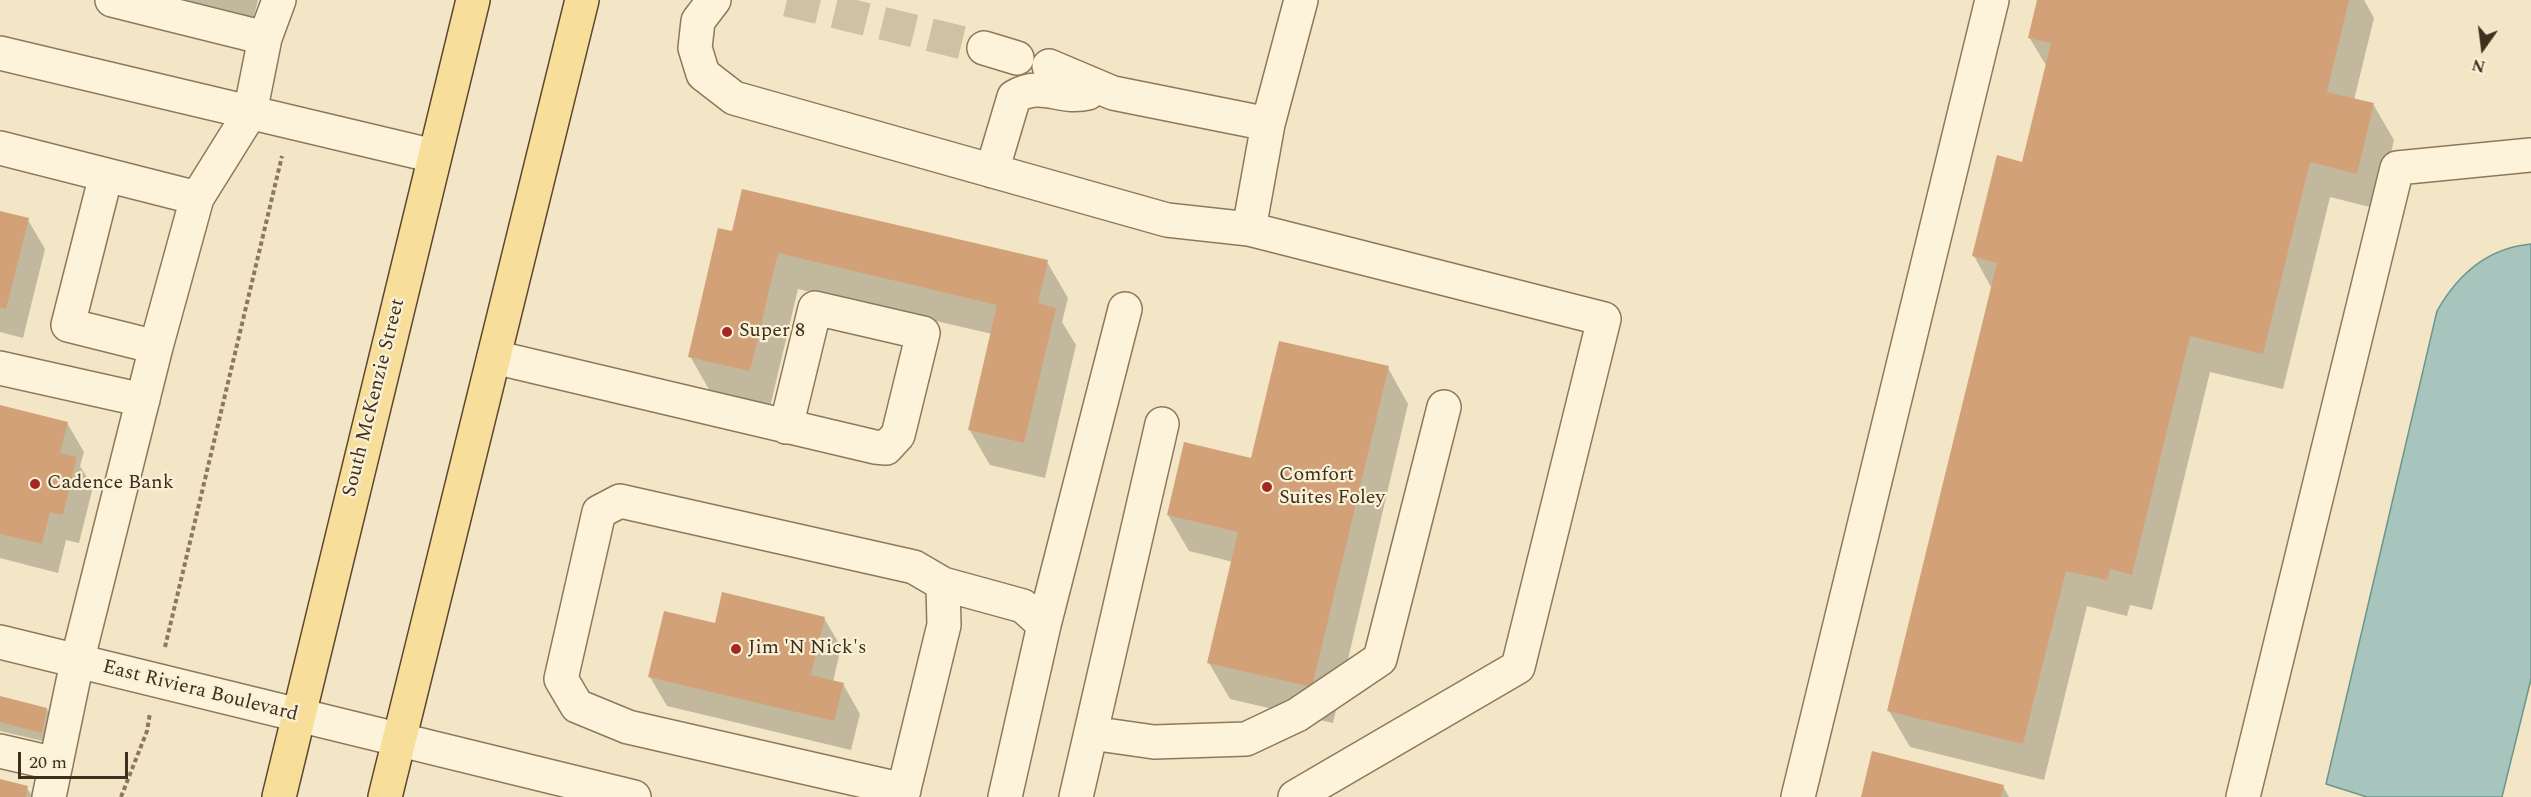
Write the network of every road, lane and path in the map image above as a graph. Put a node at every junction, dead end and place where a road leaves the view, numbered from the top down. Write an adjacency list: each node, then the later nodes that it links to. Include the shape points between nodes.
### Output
1 (112, 0): 9 (street)
2 (279, 0): 9 (street)
3 (472, 0): 20 (main road, South McKenzie Street)
4 (569, 0): 25 (main road)
5 (582, 0): 25 (main road)
6 (714, 0): 21 (street, via 698,21 695,48 703,74 734,98)
7 (1301, 0): 17 (street)
8 (1992, 0): 54 (street)
9 (265, 38): 15 (street)
10 (984, 48): 12 (street)
11 (0, 53): 15 (street)
12 (1017, 57)
13 (1049, 66): 14 (street)
14 (1105, 89): 17 (street, via 1150,102); 21 (street, via 1077,96 1036,88 1014,97)
15 (250, 112): 16 (street); 23 (street)
16 (287, 122): 20 (street); 38 (path)
17 (1268, 124): 24 (street)
18 (0, 148): 22 (street)
19 (2531, 155): 55 (street, via 2397,168)
20 (434, 156): 39 (main road, South McKenzie Street)
21 (992, 171): 24 (street, via 1167,220)
22 (106, 175): 23 (street); 27 (street, via 68,325)
23 (197, 198): 27 (street)
24 (1249, 229): 53 (street, via 1604,319 1518,668)
25 (523, 239): 28 (main road)
26 (1125, 309): 35 (street)
27 (156, 347): 30 (street)
28 (494, 357): 33 (street); 41 (main road)
29 (0, 368): 30 (street)
30 (143, 400): 37 (street)
31 (1444, 406): 40 (street, via 1380,659 1297,715 1246,739 1154,742)
32 (1162, 424): 40 (street)
33 (786, 427): 33 (street, via 886,448 898,435 923,333 815,308)
34 (943, 585): 35 (street, via 1023,606); 45 (street, via 944,625); 45 (street, via 914,567 620,501 599,512 561,679 577,706 628,727)
35 (1044, 625): 51 (street)
36 (0, 642): 37 (street, East Riviera Boulevard)
37 (77, 662): 38 (street, East Riviera Boulevard); 43 (street)
38 (157, 681): 39 (street, East Riviera Boulevard); 47 (path, via 147,730)
39 (297, 716): 41 (street, East Riviera Boulevard); 48 (main road, South McKenzie Street)
40 (1091, 733): 52 (street)
41 (400, 740): 44 (street, East Riviera Boulevard); 49 (main road)
42 (0, 751): 43 (street)
43 (56, 764): 46 (street)
44 (548, 787): 50 (street, East Riviera Boulevard)
45 (903, 794)
46 (49, 797)
47 (121, 797)
48 (279, 797)
49 (385, 797)
50 (634, 797)
51 (1005, 797)
52 (1076, 797)
53 (1295, 797)
54 (1798, 797)
55 (2243, 797)

